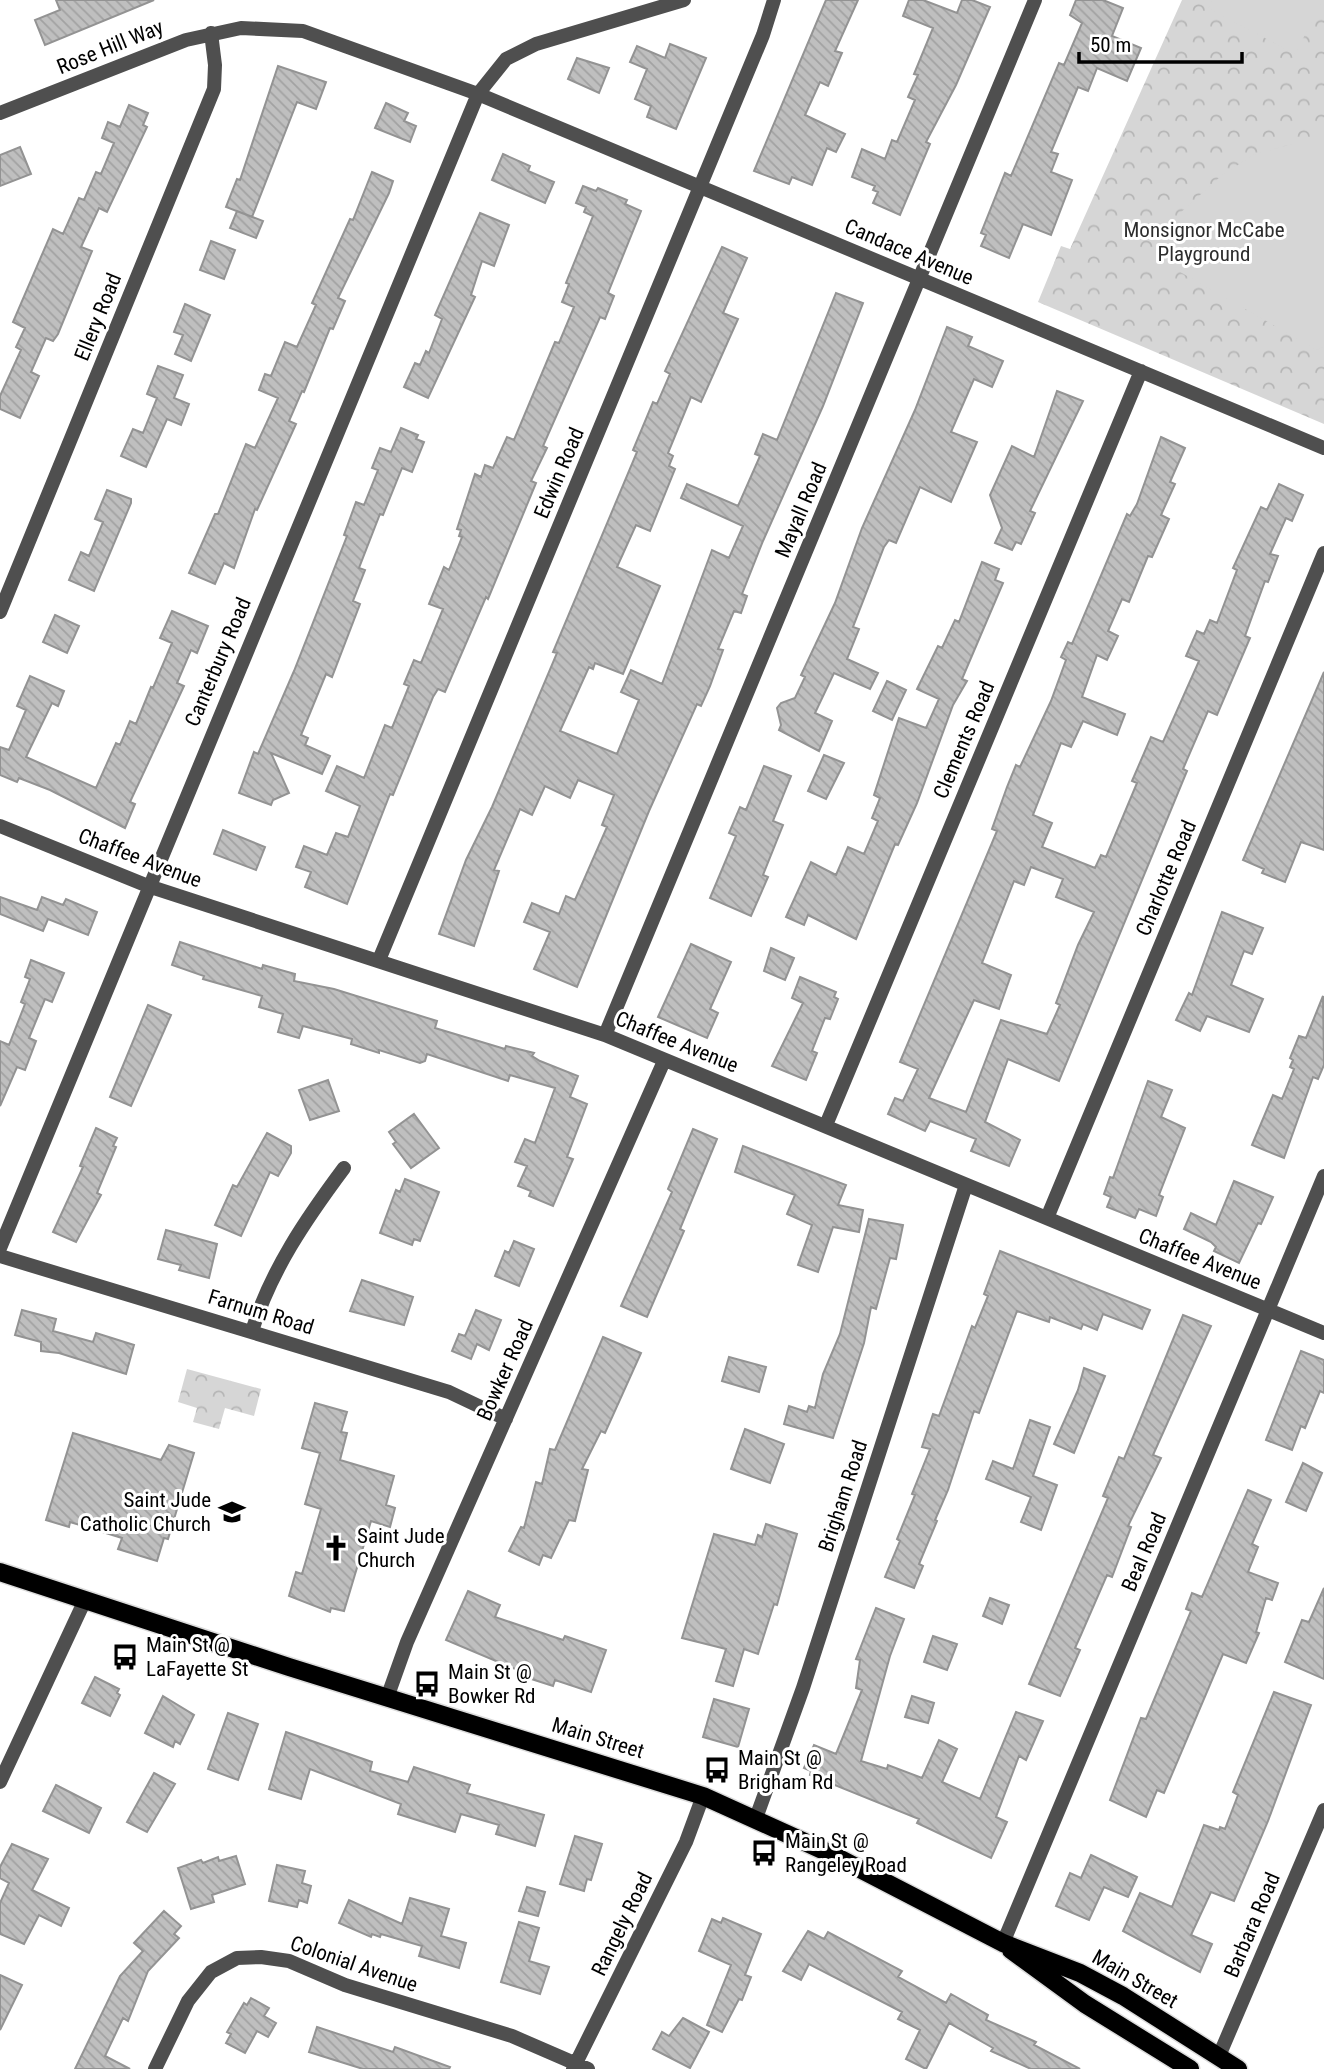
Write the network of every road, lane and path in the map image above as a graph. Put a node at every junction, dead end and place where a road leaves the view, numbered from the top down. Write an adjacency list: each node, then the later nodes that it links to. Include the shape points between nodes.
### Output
1 (684, 0): 5 (street, Canterbury Road, via 536,44 506,59)
2 (774, 0): 7 (street, Edwin Road)
3 (1035, 0): 8 (street, Mayall Road)
4 (211, 33): 5 (street, Rose Hill Way, via 241,28 303,31); 6 (street, Rose Hill Way); 12 (street, Ellery Road, via 214,89)
5 (478, 94): 7 (street, Candace Avenue); 14 (street, Canterbury Road)
6 (0, 113)
7 (700, 187): 8 (street, Candace Avenue); 15 (street, Edwin Road)
8 (920, 279): 9 (street, Candace Avenue); 16 (street, Mayall Road)
9 (1141, 371): 10 (street, Candace Avenue); 18 (street, Clements Road)
10 (1324, 448)
11 (1324, 553): 22 (street, Charlotte Road)
12 (0, 612)
13 (0, 826): 14 (street, Chaffee Avenue)
14 (148, 886): 15 (street, Chaffee Avenue); 23 (street, Canterbury Road)
15 (379, 960): 16 (street, Chaffee Avenue)
16 (605, 1035): 17 (street, Chaffee Avenue)
17 (664, 1061): 18 (street, Chaffee Avenue); 28 (street, Bowker Road)
18 (826, 1125): 21 (street, Chaffee Avenue)
19 (344, 1168): 26 (street, via 300,1226)
20 (1324, 1177): 25 (street, Beal Road)
21 (966, 1185): 22 (street, Chaffee Avenue); 35 (street, Brigham Road)
22 (1047, 1219): 25 (street, Chaffee Avenue)
23 (0, 1248)
24 (0, 1256): 26 (street, Farnum Road)
25 (1268, 1310): 27 (street, Chaffee Avenue); 36 (street, Beal Road)
26 (252, 1331): 28 (street, Farnum Road, via 449,1392)
27 (1324, 1333)
28 (506, 1419): 31 (street, Bowker Road, via 407,1642)
29 (0, 1572): 30 (main road, Main Street)
30 (85, 1600): 31 (main road, Main Street); 32 (street)
31 (387, 1698): 33 (main road, Main Street)
32 (0, 1783)
33 (702, 1796): 35 (main road, Main Street); 38 (street, Rangely Road, via 686,1842)
34 (1324, 1810): 37 (street, Barbara Road)
35 (756, 1818): 36 (main road, Main Street)
36 (1003, 1943): 37 (main road, Main Street, via 1080,1973); 40 (main road, Main Street, via 1085,2004)
37 (1219, 2056): 41 (main road, Main Street)
38 (579, 2067): 39 (street, Colonial Avenue, via 523,2040 345,1985 289,1961 261,1957 237,1958 211,1972 188,2001)
39 (155, 2069)
40 (1190, 2069)
41 (1238, 2069)

